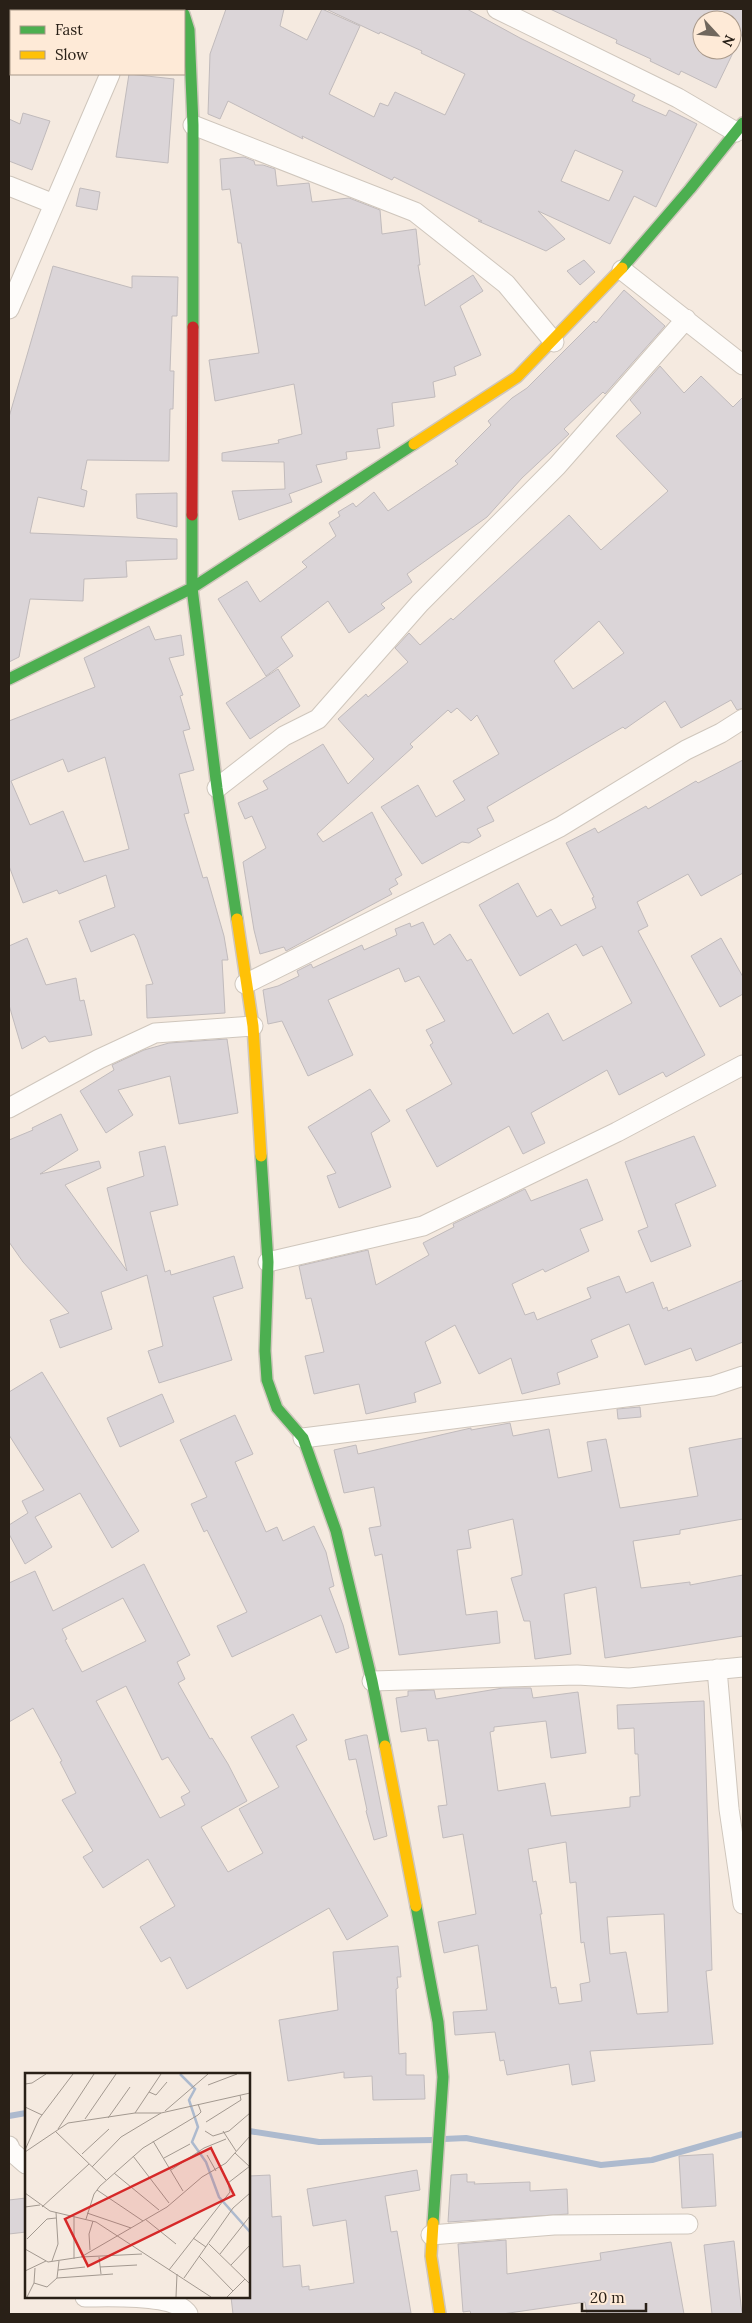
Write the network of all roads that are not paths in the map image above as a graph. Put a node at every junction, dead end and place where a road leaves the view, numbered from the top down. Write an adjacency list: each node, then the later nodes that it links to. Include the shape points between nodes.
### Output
1 (497, 9): 5 (street)
2 (185, 17): 4 (street, via 189,30)
3 (110, 75): 7 (street)
4 (193, 125): 11 (street, via 415,212 506,284); 13 (street)
5 (740, 127): 8 (street)
6 (9, 186): 7 (street)
7 (54, 204): 9 (street)
8 (622, 270): 10 (street); 11 (street)
9 (9, 309)
10 (686, 319): 12 (street); 16 (street, via 557,466 420,604 318,719 284,736)
11 (554, 342): 13 (street, via 517,377)
12 (743, 365)
13 (192, 588): 14 (street); 16 (street)
14 (9, 679)
15 (743, 719): 17 (street, via 560,827)
16 (217, 788): 17 (street)
17 (245, 984): 18 (street)
18 (252, 1026): 20 (street, via 155,1033); 21 (street)
19 (743, 1065): 21 (street, via 617,1132 423,1226)
20 (9, 1108)
21 (268, 1262): 23 (street, via 267,1380 277,1408)
22 (743, 1376): 23 (street, via 713,1386)
23 (302, 1438): 26 (street, via 336,1531)
24 (743, 1667): 25 (street)
25 (717, 1669): 26 (street, via 629,1678 577,1675); 27 (street, via 729,1809)
26 (372, 1682): 31 (street, via 438,2022 443,2078)
27 (743, 1904)
28 (9, 2146): 29 (street)
29 (25, 2163)
30 (688, 2224): 31 (street, via 554,2225)
31 (431, 2235): 34 (street)
32 (120, 2298): 33 (street, via 154,2299 172,2304)
33 (188, 2314)
34 (440, 2314)

